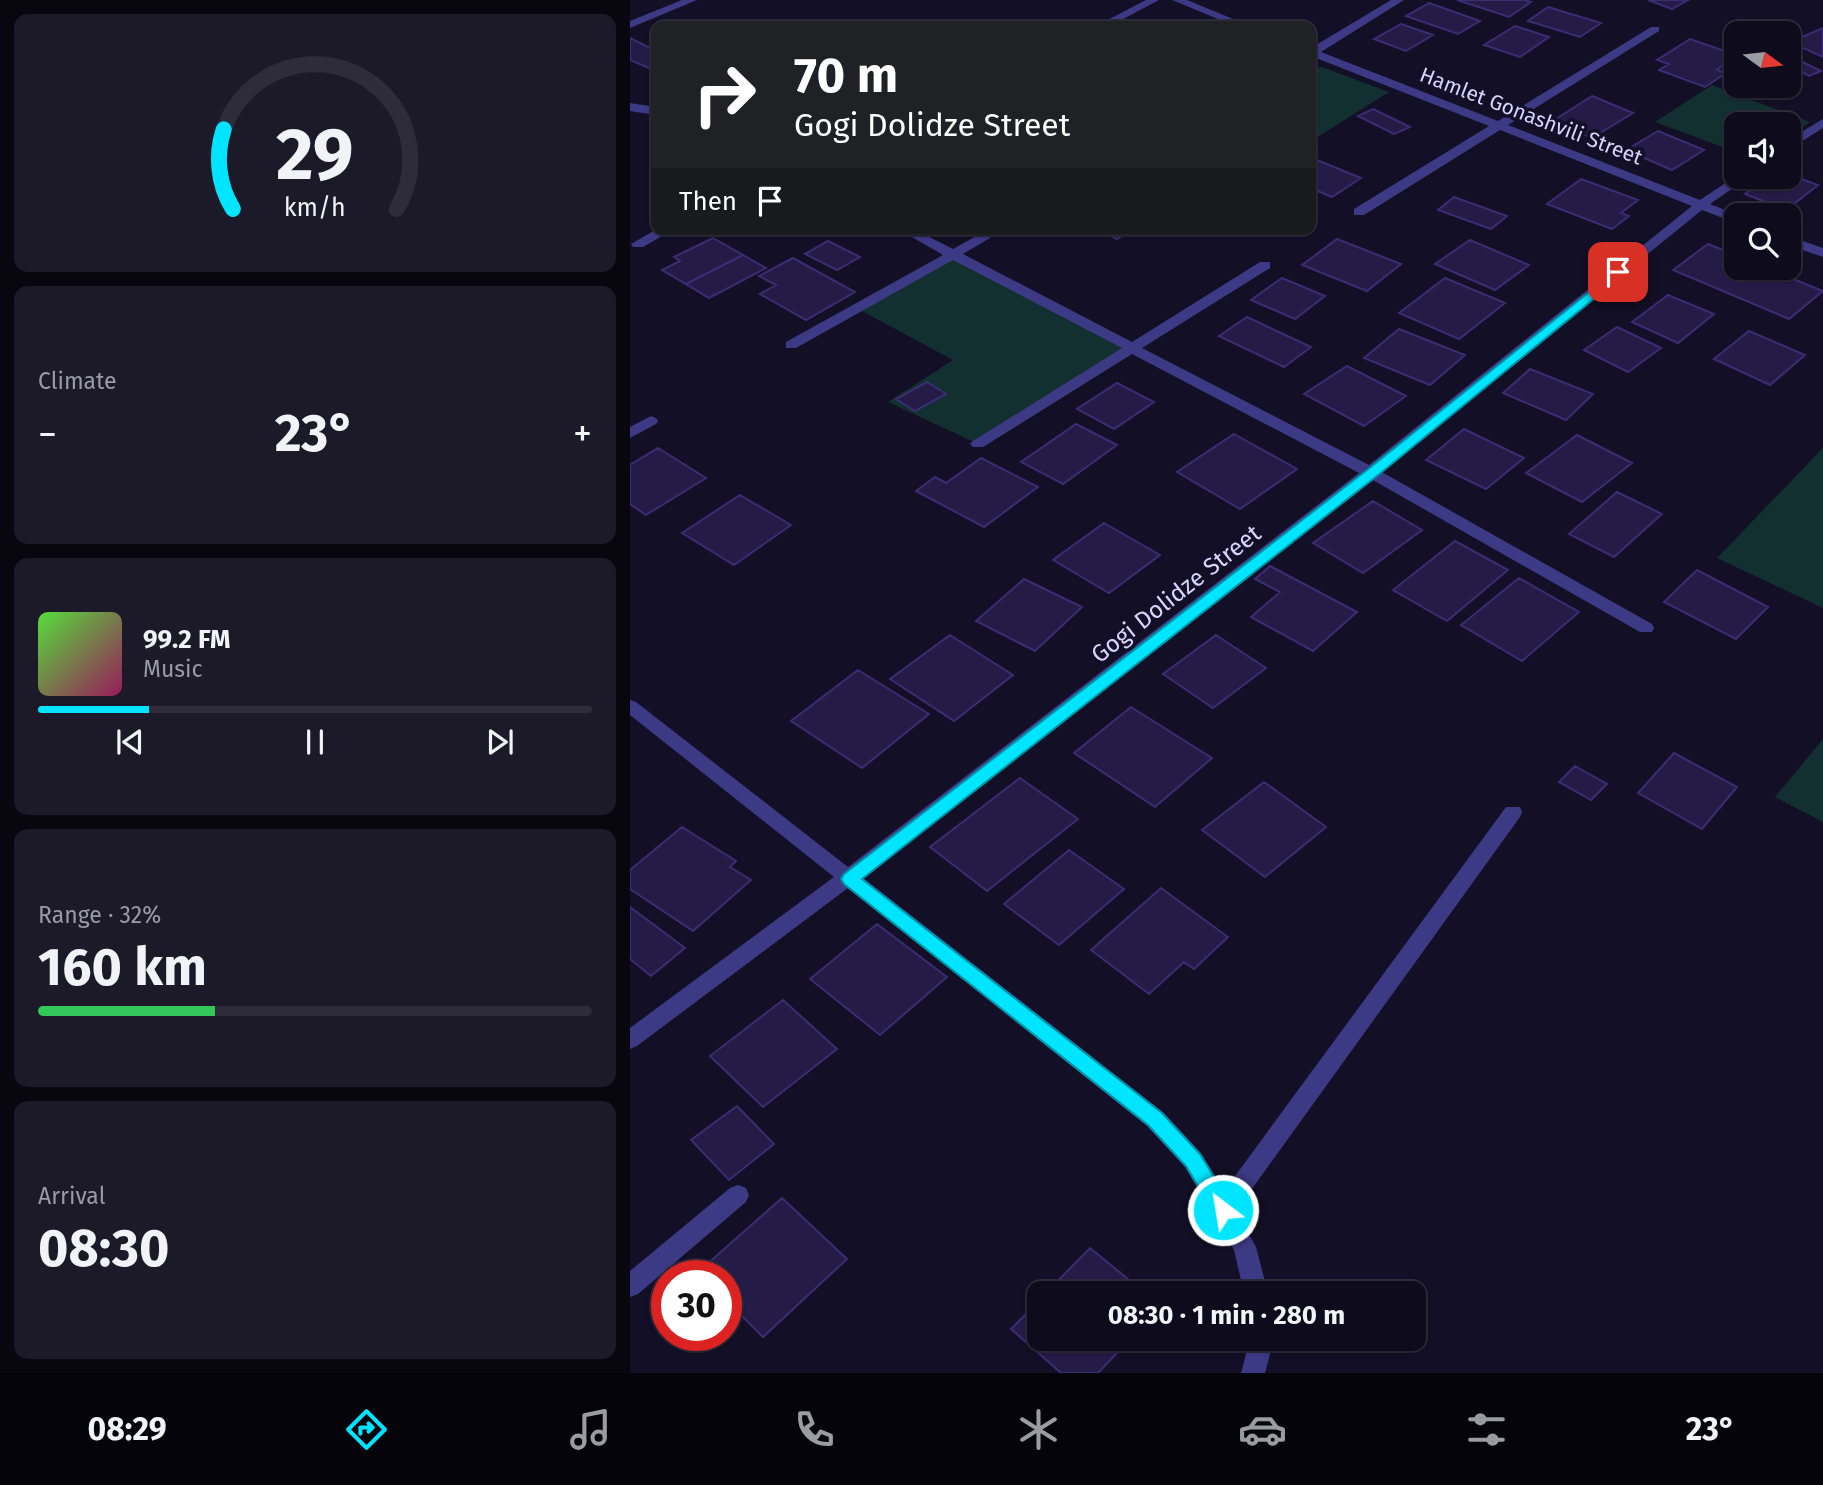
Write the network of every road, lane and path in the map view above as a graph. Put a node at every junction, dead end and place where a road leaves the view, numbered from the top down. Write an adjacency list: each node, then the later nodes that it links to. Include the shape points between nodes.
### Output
1 (692, 0): 7 (street)
2 (1154, 0): 5 (street)
3 (1177, 0): 6 (street)
4 (1399, 0): 9 (street)
5 (1112, 21)
6 (1231, 21)
7 (630, 25)
8 (1655, 29): 14 (street)
9 (1316, 49)
10 (1316, 54): 14 (street, Hamlet Gonashvili Street)
11 (630, 107): 12 (street)
12 (651, 110)
13 (1823, 123): 15 (street)
14 (1499, 126): 17 (street, Hamlet Gonashvili Street); 18 (street)
15 (1801, 137)
16 (1725, 189): 17 (street, Gogi Dolidze Street)
17 (1701, 205): 19 (street, Hamlet Gonashvili Street); 33 (street, Gogi Dolidze Street)
18 (1359, 212)
19 (1724, 214)
20 (656, 235): 23 (street)
21 (915, 235): 26 (street)
22 (988, 235): 26 (street)
23 (638, 244)
24 (1801, 245): 25 (street)
25 (1823, 253)
26 (953, 255): 28 (street); 29 (street)
27 (1265, 265): 29 (street)
28 (791, 345)
29 (1131, 348): 32 (street); 33 (street)
30 (652, 421): 31 (street)
31 (630, 433)
32 (978, 444)
33 (1372, 473): 34 (street); 37 (street, Gogi Dolidze Street)
34 (1646, 628)
35 (630, 706): 37 (street)
36 (1513, 811): 40 (street)
37 (850, 879): 38 (street, Gogi Dolidze Street); 40 (street, via 1155,1119 1193,1160)
38 (630, 1040)
39 (738, 1195): 42 (street)
40 (1223, 1210): 41 (street, via 1245,1247)
41 (1253, 1281)
42 (630, 1286)
43 (1259, 1351): 44 (street)
44 (1253, 1373)

